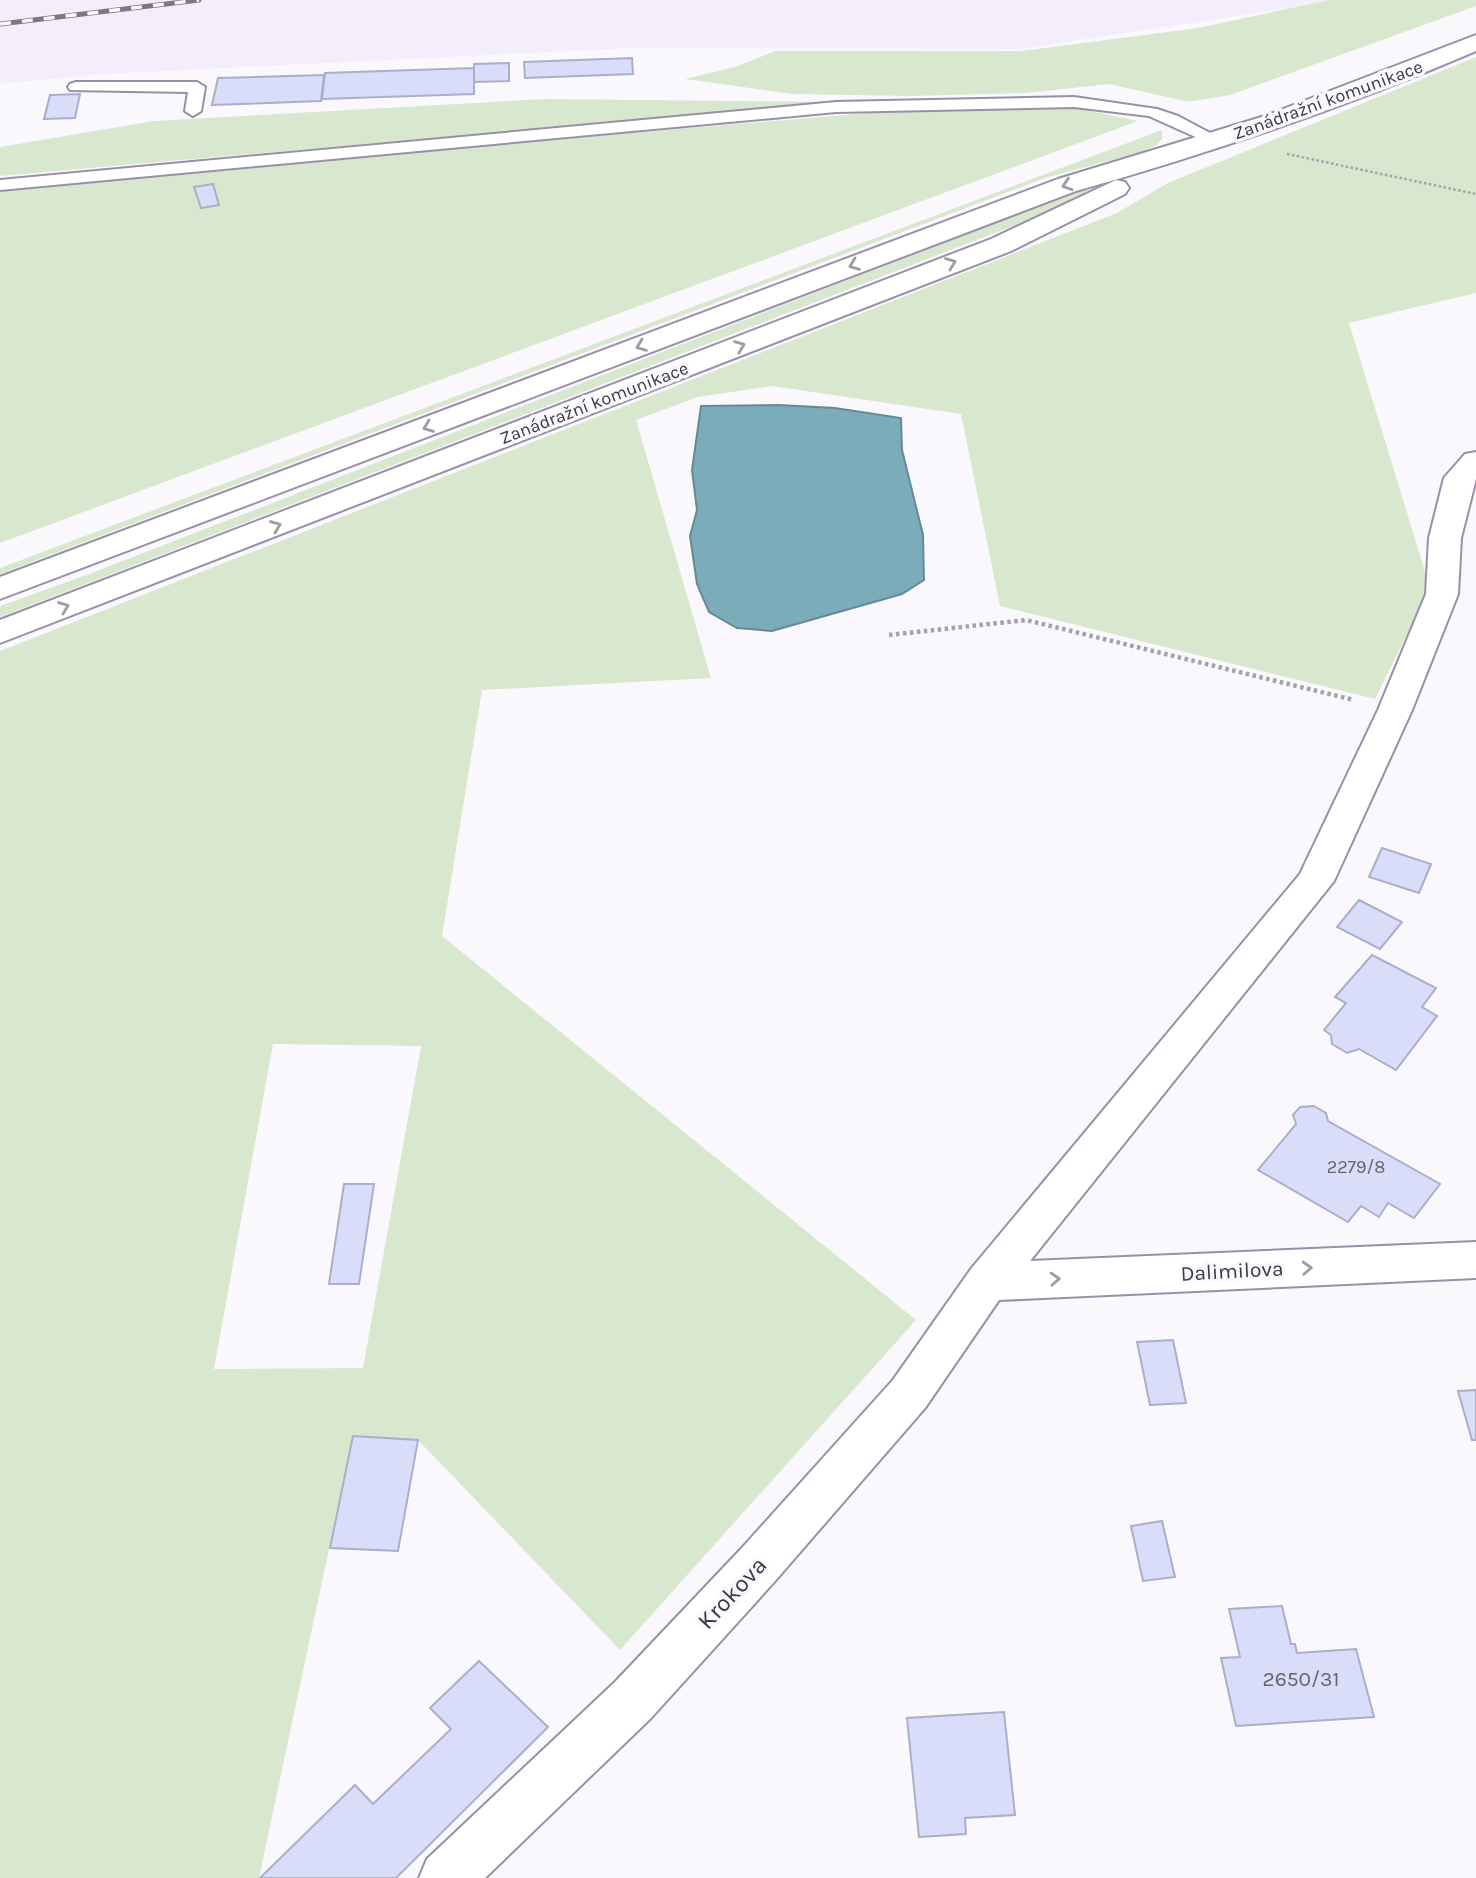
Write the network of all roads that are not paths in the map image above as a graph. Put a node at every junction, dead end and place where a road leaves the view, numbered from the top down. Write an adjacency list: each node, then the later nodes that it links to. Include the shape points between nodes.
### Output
1 (1476, 42): 4 (main road, Zanádražní komunikace, via 1413,70)
2 (76, 87): 3 (lane, via 197,87)
3 (193, 111)
4 (1217, 141): 5 (main road, Zanádražní komunikace); 6 (lane, via 1161,115 1099,104 836,107)
5 (1180, 154): 8 (main road, Zanádražní komunikace, one-way to 8, via 1067,185); 9 (main road, Zanádražní komunikace, one-way to 5, via 1000,244 1084,206)
6 (0, 185)
7 (1476, 460): 11 (main road, Krokova, via 1460,478 1445,538 1441,594 1395,710 1315,881)
8 (0, 589)
9 (0, 632)
10 (1476, 1260): 11 (main road, Dalimilova, one-way to 10)
11 (987, 1282): 12 (main road, Krokova, via 909,1394 758,1565 633,1700)
12 (446, 1878)

